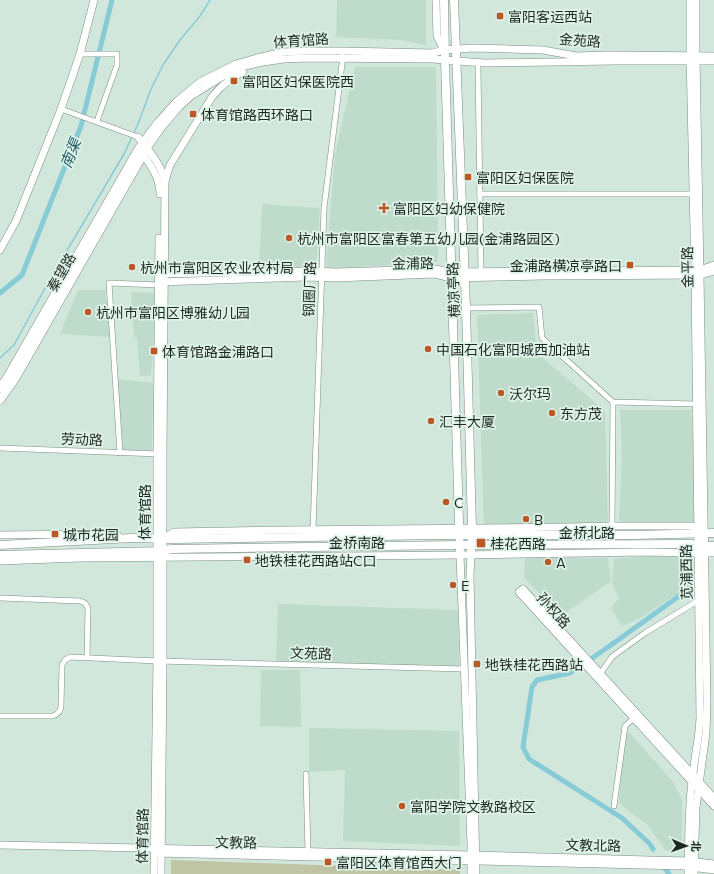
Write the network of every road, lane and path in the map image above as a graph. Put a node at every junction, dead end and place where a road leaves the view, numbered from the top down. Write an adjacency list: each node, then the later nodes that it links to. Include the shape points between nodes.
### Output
1 (94, 0): 9 (street)
2 (436, 0): 8 (street, 横凉亭路, via 437,36)
3 (444, 0): 8 (main road, 横凉亭路)
4 (454, 0): 7 (main road, 横凉亭路)
5 (690, 0): 12 (street, 金平路)
6 (696, 0): 12 (street, 金平路)
7 (456, 49): 8 (street, 金苑路); 12 (street, 金苑路, via 543,50 576,56); 16 (main road, 横凉亭路)
8 (444, 50): 10 (street, 体育馆路, via 433,53); 13 (main road, 横凉亭路)
9 (83, 54): 18 (street); 19 (street, via 117,54 117,65)
10 (343, 54): 13 (street, 体育馆路); 15 (street, 体育馆路); 20 (street, 体育馆路, via 283,52 236,64 200,82 176,102); 30 (street, 钢圈厂路, via 324,208)
11 (714, 56): 12 (street, 金苑路)
12 (693, 59): 14 (street); 16 (street, 体育馆路); 23 (street, 金平路)
13 (444, 60): 16 (street, 体育馆路); 31 (main road, 横凉亭路)
14 (714, 61)
15 (263, 62): 20 (street, 体育馆路, via 223,76 191,96 162,127); 21 (street, 体育馆路, via 232,78 212,97 170,165)
16 (456, 62): 32 (main road, 横凉亭路)
17 (478, 67): 22 (street)
18 (61, 109): 19 (street); 24 (street, via 16,221)
19 (94, 120): 20 (street, via 126,132)
20 (141, 144): 21 (street, 体育馆路); 35 (main road, 秦望路); 36 (main road, 秦望路, via 15,379)
21 (162, 184): 29 (street, 体育馆路)
22 (480, 194): 23 (street); 26 (street)
23 (696, 194): 28 (street, 金平路)
24 (0, 250)
25 (714, 265): 28 (street, 金浦路)
26 (481, 271): 28 (street, 金浦路); 32 (street, 金浦路)
27 (714, 271): 28 (street, 金浦路)
28 (698, 273): 32 (street, 金浦路); 38 (street, 苋浦西路); 47 (street, 金平路)
29 (161, 274): 30 (street, 金浦路); 33 (street, 体育馆路)
30 (322, 275): 31 (street, 金浦路, via 435,269); 33 (street, 金浦路); 43 (street, 钢圈厂路)
31 (451, 275): 32 (street, 金浦路); 45 (main road, 横凉亭路)
32 (465, 275): 34 (main road, 横凉亭路)
33 (160, 283): 40 (street, via 109,283); 41 (street, 体育馆路)
34 (466, 308): 37 (street, via 539,307 542,338); 46 (main road, 横凉亭路)
35 (0, 388)
36 (0, 400)
37 (613, 402): 38 (street); 42 (street)
38 (696, 404): 47 (street, 苋浦西路)
39 (0, 448): 40 (street, 劳动路)
40 (120, 453): 41 (street, 劳动路)
41 (160, 454): 52 (street, 体育馆路)
42 (612, 526): 46 (street, 金桥北路); 47 (street, 金桥北路, via 692,526)
43 (313, 530): 44 (street, 金桥南路); 45 (street, 金桥南路)
44 (274, 531): 51 (main road); 52 (street, 金桥南路, via 174,532)
45 (459, 532): 46 (main road, 金桥北路); 51 (main road, 金桥南路); 54 (main road, 横凉亭路)
46 (472, 532): 47 (main road, 金桥北路, via 634,535); 58 (main road, 横凉亭路)
47 (701, 533): 48 (main road, 金桥北路); 59 (street, 苋浦西路)
48 (714, 533)
49 (0, 535): 50 (street, 金桥南路, via 96,534)
50 (132, 538): 52 (main road, 金桥南路); 53 (main road, 金桥南路)
51 (261, 538): 52 (main road, 金桥南路)
52 (160, 539): 62 (street, 体育馆路)
53 (0, 545)
54 (459, 545): 57 (main road, 金桥南路); 58 (main road, 金桥北路); 64 (main road, 横凉亭路)
55 (631, 545): 58 (main road, 金桥北路); 59 (main road, 金桥北路, via 692,544); 60 (street)
56 (714, 546): 59 (main road, 金桥北路)
57 (289, 548): 62 (main road, 金桥南路, via 171,549); 65 (street)
58 (471, 550): 60 (street, 金桥南路); 64 (street, 金桥南路); 85 (street)
59 (701, 550): 60 (street, 金桥南路); 61 (street, 金桥南路); 68 (street, 苋浦西路); 77 (street, 苋浦西路, via 706,719 704,745)
60 (644, 552)
61 (714, 553)
62 (160, 554): 63 (main road, 金桥南路); 65 (street, 金桥南路); 66 (street, 金桥南路); 71 (street, 体育馆路)
63 (0, 555)
64 (460, 555): 65 (street, 金桥南路); 72 (street)
65 (301, 556)
66 (0, 561)
67 (0, 598): 69 (street, via 85,603 88,608)
68 (699, 600): 73 (street, via 645,633); 77 (street, 苋浦西路, via 700,718)
69 (88, 658): 71 (street, 文苑路); 74 (street, 文苑路, via 70,657 63,662 61,709 58,714)
70 (583, 658): 70 (street, 孙权路, via 523,589 519,592); 73 (street, 孙权路)
71 (160, 661): 72 (street, 文苑路); 83 (street, 体育馆路)
72 (464, 669): 85 (street)
73 (596, 672): 75 (street, 孙权路); 77 (street, 孙权路)
74 (0, 716)
75 (634, 718): 77 (street, 孙权路); 79 (street, via 625,726)
76 (306, 774): 84 (street)
77 (695, 782): 78 (street, 孙权路); 80 (street, 孙权路); 87 (street, 苋浦西路, via 690,805)
78 (714, 798)
79 (614, 806)
80 (714, 806)
81 (0, 845): 83 (street, 文教路)
82 (0, 850): 83 (street, 文教路)
83 (158, 851): 84 (street, 文教路); 85 (street, 文教路); 89 (street, 体育馆路); 90 (street, 体育馆路)
84 (308, 852): 85 (street, 文教路)
85 (474, 858): 87 (street, 文教北路, via 668,863); 91 (street); 92 (street)
86 (714, 864): 87 (street, 文教北路)
87 (691, 867): 88 (street, 文教北路)
88 (714, 870)
89 (154, 874)
90 (161, 874)
91 (471, 874)
92 (476, 874)

